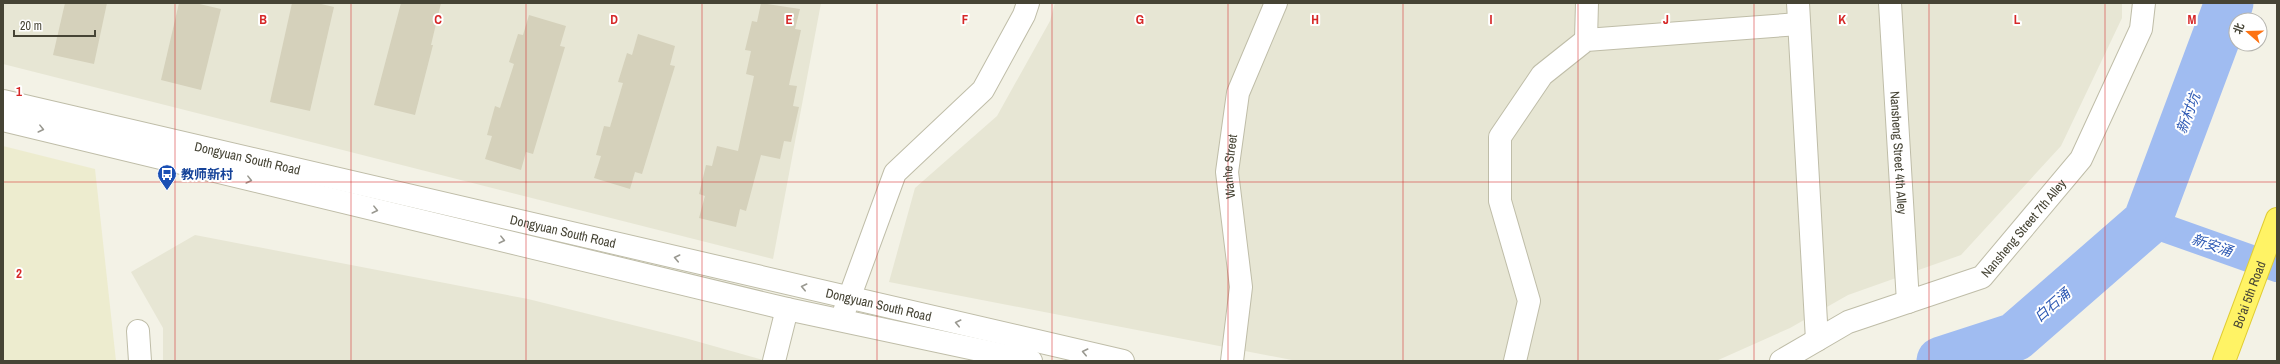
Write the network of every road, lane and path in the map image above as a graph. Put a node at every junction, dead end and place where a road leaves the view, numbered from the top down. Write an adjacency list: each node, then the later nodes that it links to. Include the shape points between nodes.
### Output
1 (1028, 3): 12 (street, via 1024,16 983,90 895,173)
2 (1276, 3): 23 (street, Wanhe Street, via 1238,93 1226,172 1240,287)
3 (1587, 3): 8 (street)
4 (1798, 3): 7 (street)
5 (1890, 3): 13 (street, Nansheng Street 4th Alley)
6 (2144, 3): 13 (street, Nansheng Street 7th Alley, via 2141,29 2081,159 1982,277)
7 (1799, 24): 8 (street); 17 (street)
8 (1586, 40): 24 (street, via 1542,75 1500,138 1500,201 1529,301)
9 (3, 101): 12 (street, Dongyuan South Road, one-way to 9)
10 (3, 120): 14 (street, Dongyuan South Road, one-way to 14)
11 (2276, 224): 18 (highway, Bo'ai 5th Road)
12 (848, 298): 15 (street); 22 (street, Dongyuan South Road, one-way to 12)
13 (1908, 302): 17 (street, Nansheng Street 7th Alley, via 1848,322)
14 (787, 309): 15 (street, Dongyuan South Road); 20 (street)
15 (842, 321): 21 (street, Dongyuan South Road)
16 (138, 331): 19 (street)
17 (1817, 340): 25 (street, Nansheng Street 7th Alley)
18 (2223, 356)
19 (140, 361)
20 (774, 361)
21 (1031, 361)
22 (1123, 361)
23 (1232, 361)
24 (1515, 361)
25 (1781, 361)

